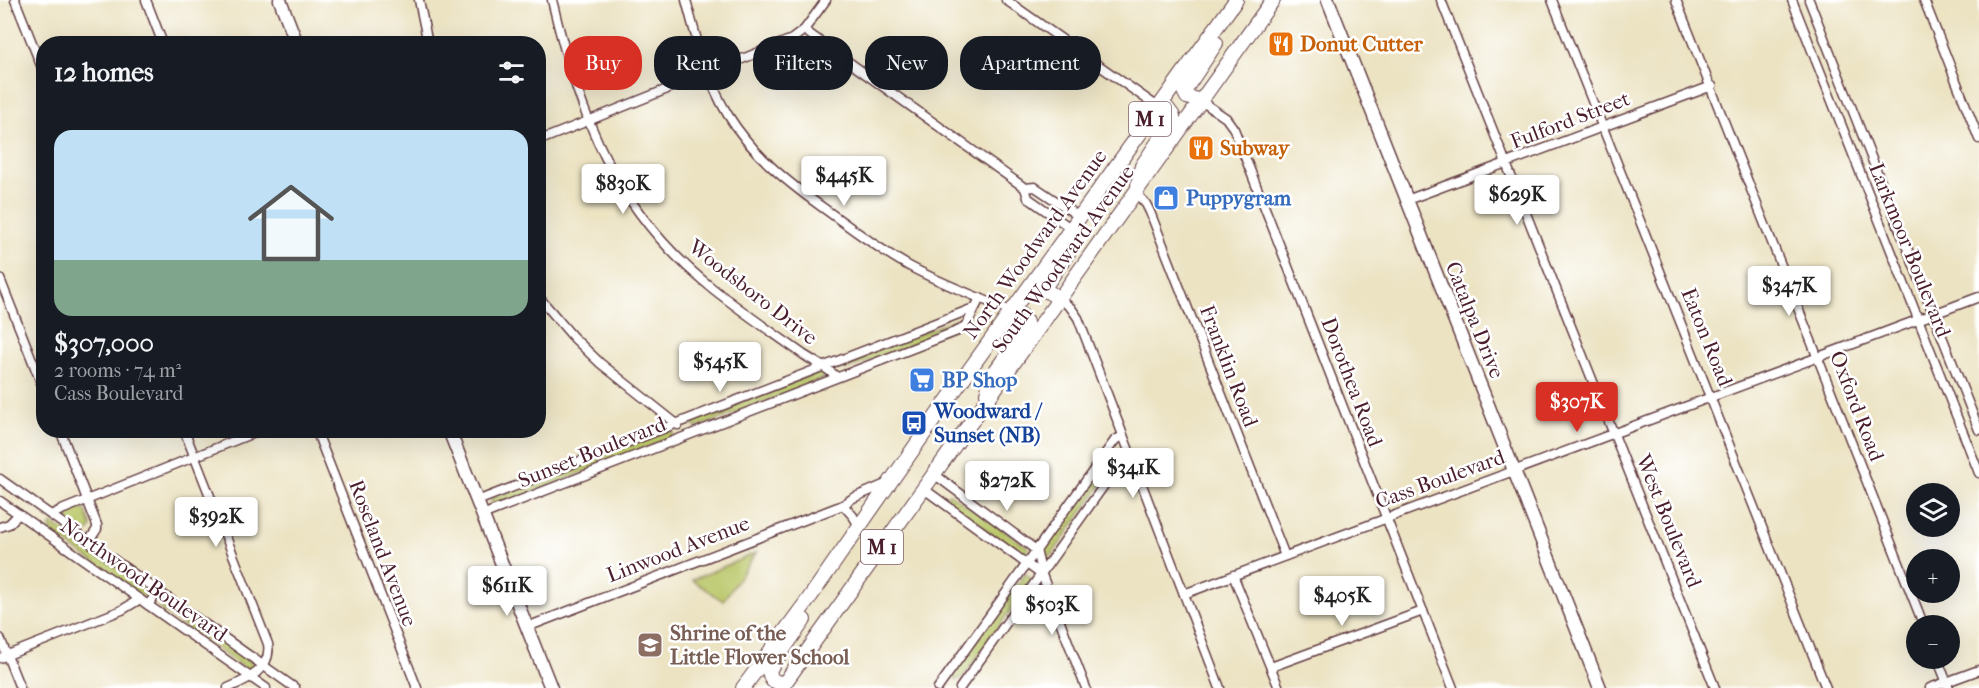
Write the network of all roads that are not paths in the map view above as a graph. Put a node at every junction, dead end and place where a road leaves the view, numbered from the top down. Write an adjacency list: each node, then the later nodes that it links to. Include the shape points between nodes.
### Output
1 (15, 0): 24 (street)
2 (146, 0): 20 (street)
3 (280, 0): 21 (street)
4 (419, 0): 22 (street)
5 (552, 0): 33 (street, Woodsboro Drive)
6 (686, 0): 23 (street)
7 (825, 0): 19 (street)
8 (1006, 0): 32 (street)
9 (1236, 0): 32 (main road, North Woodward Avenue / M 1)
10 (1241, 0): 31 (main road, via 1234,17 1184,91 1187,97)
11 (1273, 0): 31 (main road, South Woodward Avenue / M 1)
12 (1328, 0): 40 (street, Catalpa Drive)
13 (1441, 0): 37 (street, West Boulevard)
14 (1552, 0): 34 (street, Eaton Road)
15 (1676, 0): 28 (street, Oxford Road)
16 (1792, 0): 27 (street, Larkmoor Boulevard)
17 (1809, 0): 26 (street, Larkmoor Boulevard)
18 (1924, 0): 36 (street)
19 (804, 30): 25 (street); 38 (street)
20 (160, 36)
21 (294, 36)
22 (426, 36)
23 (698, 36)
24 (36, 53)
25 (741, 61)
26 (1837, 68): 27 (street); 50 (street, Larkmoor Boulevard)
27 (1822, 74): 51 (street, Larkmoor Boulevard)
28 (1712, 86): 34 (street, Fulford Street); 52 (street, Oxford Road)
29 (669, 90): 33 (street)
30 (717, 90): 45 (street, via 735,125 782,177 891,256)
31 (1201, 101): 39 (main road, South Woodward Avenue / M 1); 83 (street, Dorothea Road, via 1226,118 1233,129)
32 (1158, 108): 39 (main road, via 1167,108 1173,120 1142,166); 41 (main road, North Woodward Avenue / M 1)
33 (588, 122): 35 (street); 53 (street, Woodsboro Drive, via 625,194 667,247 713,289)
34 (1603, 126): 37 (street, Fulford Street); 56 (street, Eaton Road)
35 (546, 138)
36 (1979, 139)
37 (1506, 163): 40 (street, Fulford Street); 60 (street, West Boulevard)
38 (1025, 188): 41 (street, via 1035,187); 42 (street, via 1028,198)
39 (1136, 193): 46 (main road, South Woodward Avenue / M 1); 89 (street, Franklin Road, via 1150,212)
40 (1407, 200): 70 (street, Catalpa Drive)
41 (1080, 217): 42 (main road, North Woodward Avenue / M 1)
42 (1072, 229): 46 (main road, via 1069,250 1046,285 1047,291); 49 (main road, North Woodward Avenue / M 1)
43 (0, 279): 54 (street)
44 (1979, 297): 50 (street, Cass Boulevard)
45 (980, 298): 48 (street, Sunset Boulevard); 49 (street)
46 (1060, 299): 57 (main road, South Woodward Avenue / M 1); 62 (street, via 1078,318)
47 (546, 305): 58 (street, via 600,363)
48 (974, 308): 53 (street, Sunset Boulevard); 55 (street, Sunset Boulevard, via 960,330)
49 (1013, 312): 57 (main road, via 1021,315 1026,329 994,373); 74 (main road, North Woodward Avenue / M 1)
50 (1934, 314): 51 (street, Cass Boulevard); 59 (street, Larkmoor Boulevard)
51 (1918, 320): 52 (street, Cass Boulevard); 71 (street, Larkmoor Boulevard)
52 (1819, 357): 56 (street, Cass Boulevard); 99 (street, Oxford Road)
53 (825, 367): 55 (street, Woodsboro Drive); 58 (street, Sunset Boulevard)
54 (36, 370)
55 (837, 377): 61 (street, Sunset Boulevard)
56 (1712, 397): 60 (street, Cass Boulevard); 125 (street, Eaton Road)
57 (983, 406): 72 (main road, South Woodward Avenue / M 1)
58 (677, 424): 61 (street); 78 (street, Sunset Boulevard)
59 (1979, 430)
60 (1614, 433): 70 (street, Cass Boulevard); 124 (street, West Boulevard)
61 (686, 435): 82 (street, Sunset Boulevard)
62 (1123, 436): 68 (street); 88 (street, via 1115,440)
63 (63, 438): 76 (street)
64 (187, 438): 69 (street)
65 (241, 438): 69 (street)
66 (319, 438): 115 (street, Roseland Avenue)
67 (452, 438): 78 (street)
68 (1130, 454): 91 (street); 94 (street)
69 (194, 457): 76 (street); 103 (street, via 268,644)
70 (1514, 470): 83 (street, Cass Boulevard); 123 (street, Catalpa Drive)
71 (1979, 473)
72 (934, 474): 75 (main road, South Woodward Avenue / M 1); 88 (street)
73 (0, 479): 80 (street, Northwood Boulevard)
74 (889, 483): 79 (street, Linwood Avenue); 85 (main road, North Woodward Avenue / M 1)
75 (924, 489): 90 (street); 108 (main road, South Woodward Avenue / M 1)
76 (87, 499): 80 (street); 87 (street, via 97,525)
77 (0, 501): 81 (street, Northwood Boulevard)
78 (477, 501): 82 (street)
79 (843, 505): 85 (street); 100 (street, Linwood Avenue)
80 (48, 513): 84 (street); 87 (street, Northwood Boulevard)
81 (19, 514): 84 (street, Northwood Boulevard); 86 (street)
82 (482, 515): 100 (street)
83 (1386, 518): 89 (street, Cass Boulevard); 98 (street, Dorothea Road)
84 (34, 524): 95 (street, Northwood Boulevard)
85 (859, 526): 96 (main road, North Woodward Avenue / M 1)
86 (0, 527)
87 (89, 542): 93 (street, Northwood Boulevard)
88 (1036, 550): 90 (street); 91 (street)
89 (1285, 556): 92 (street, Cass Boulevard)
90 (1027, 564): 91 (street); 110 (street)
91 (1042, 574): 118 (street); 119 (street)
92 (1233, 575): 94 (street, Cass Boulevard); 104 (street)
93 (159, 590): 97 (street); 103 (street, Northwood Boulevard)
94 (1184, 594): 120 (street)
95 (140, 599): 97 (street, Northwood Boulevard); 102 (street, via 122,610)
96 (808, 600): 108 (main road, via 804,621 769,672 775,682); 117 (main road, North Woodward Avenue / M 1)
97 (148, 605): 107 (street, Northwood Boulevard)
98 (1423, 611): 104 (street); 122 (street, Dorothea Road)
99 (1920, 615)
100 (527, 627): 116 (street)
101 (0, 638): 102 (street)
102 (3, 656): 111 (street)
103 (264, 666): 107 (street); 114 (street, Northwood Boulevard)
104 (1271, 668): 121 (street)
105 (1941, 669): 109 (street)
106 (1979, 670): 109 (street)
107 (252, 678): 112 (street); 113 (street, Northwood Boulevard)
108 (783, 685)
109 (1948, 685): 126 (street)
110 (942, 686)
111 (20, 688)
112 (228, 688)
113 (266, 688)
114 (295, 688)
115 (417, 688)
116 (551, 688)
117 (743, 688)
118 (960, 688)
119 (1086, 688)
120 (1220, 688)
121 (1279, 688)
122 (1453, 688)
123 (1600, 688)
124 (1715, 688)
125 (1826, 688)
126 (1930, 688)

